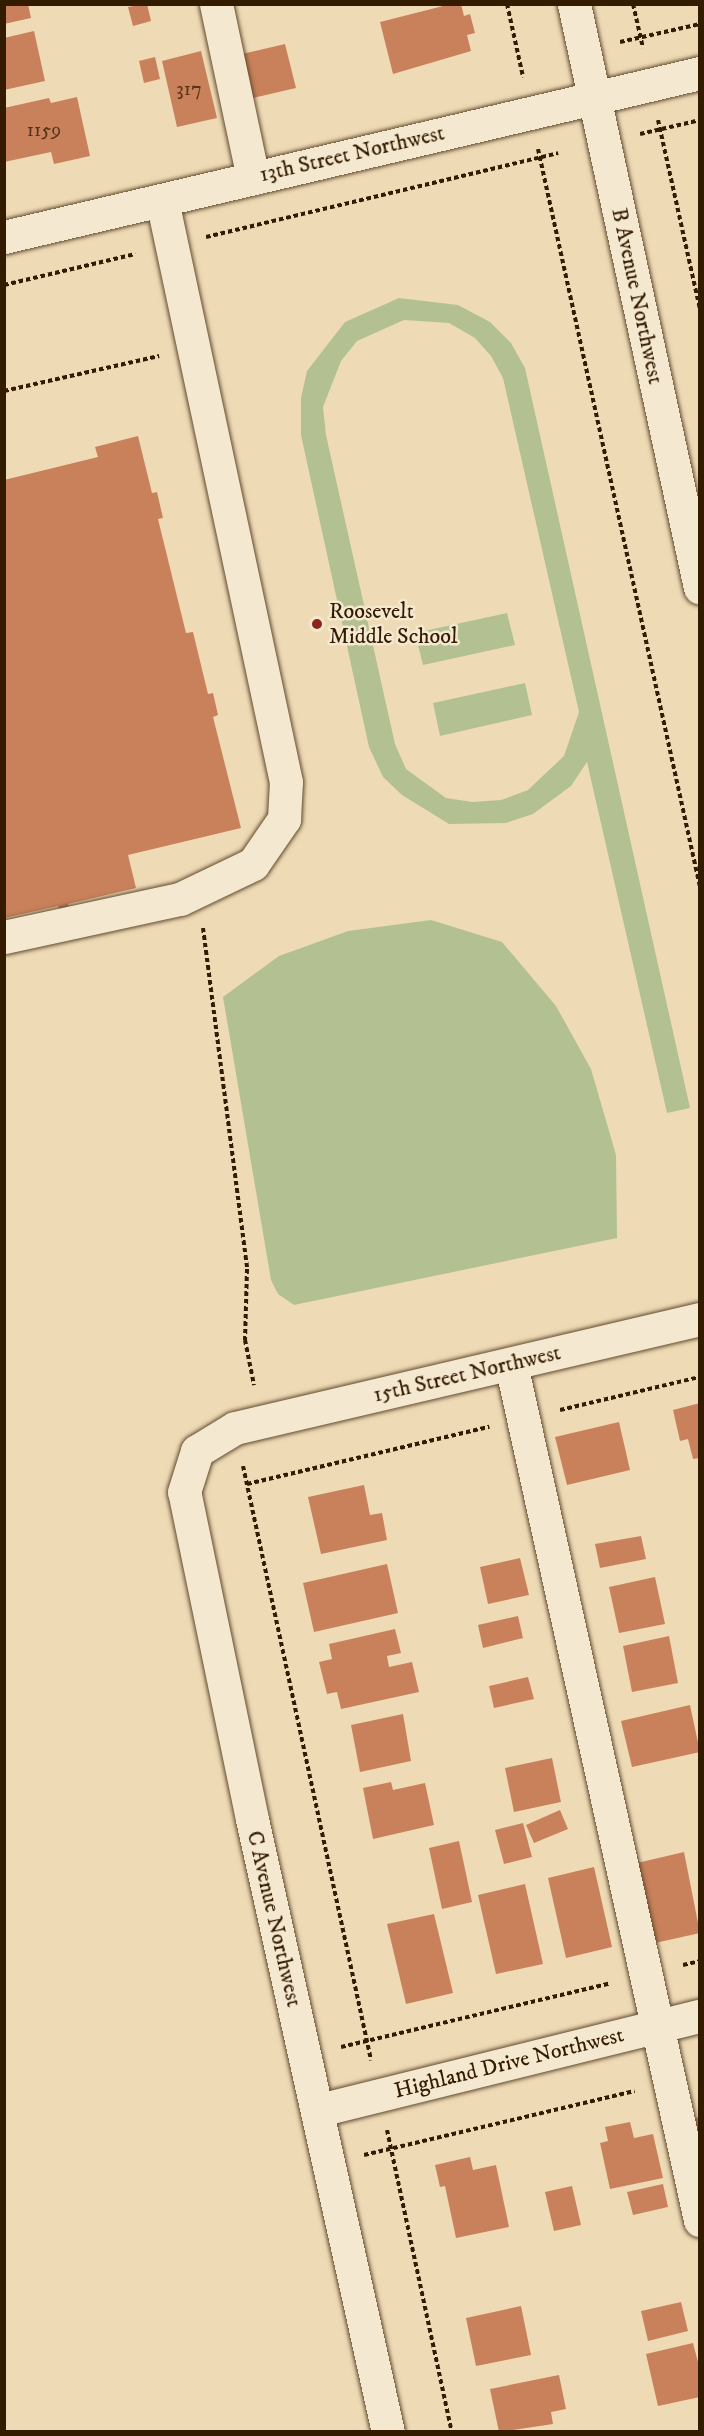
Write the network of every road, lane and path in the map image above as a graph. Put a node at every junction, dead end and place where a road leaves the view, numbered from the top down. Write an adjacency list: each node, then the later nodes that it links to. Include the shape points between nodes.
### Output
1 (216, 4): 19 (street)
2 (507, 4): 10 (path)
3 (574, 4): 11 (street, B Avenue Northwest)
4 (633, 4): 6 (path)
5 (699, 24): 6 (path)
6 (640, 38): 7 (path); 8 (path)
7 (619, 42)
8 (645, 56)
9 (699, 73): 11 (street, 13th Street Northwest)
10 (523, 81)
11 (594, 97): 19 (street, 13th Street Northwest); 27 (street, B Avenue Northwest)
12 (657, 113): 14 (path)
13 (699, 120): 14 (path)
14 (660, 129): 15 (path); 24 (path)
15 (639, 134)
16 (537, 145): 18 (path)
17 (558, 153): 18 (path)
18 (540, 158): 22 (path); 28 (path)
19 (253, 178): 20 (street, 13th Street Northwest)
20 (162, 200): 21 (street, 13th Street Northwest); 22 (street)
21 (4, 237)
22 (172, 246): 23 (path); 25 (street)
23 (4, 285)
24 (699, 310)
25 (194, 349): 26 (path); 30 (street, via 286,782 284,819 253,864 199,891 180,899)
26 (4, 391)
27 (699, 588)
28 (699, 888)
29 (202, 915): 34 (path, via 247,1269 245,1340)
30 (4, 937)
31 (699, 1319): 32 (street, 15th Street Northwest)
32 (511, 1364): 35 (street); 36 (street, 15th Street Northwest)
33 (699, 1377): 35 (path)
34 (257, 1397)
35 (524, 1419): 37 (path); 39 (street)
36 (238, 1443): 37 (path); 46 (street, C Avenue Northwest, via 197,1451 184,1492 252,1819)
37 (247, 1484): 42 (path)
38 (699, 1962): 39 (path)
39 (646, 1974): 41 (street); 42 (path)
40 (699, 2016): 41 (street, Highland Drive Northwest)
41 (658, 2026): 45 (street); 46 (street, Highland Drive Northwest)
42 (367, 2041): 43 (path); 44 (path)
43 (337, 2048)
44 (373, 2069)
45 (670, 2083): 48 (path); 50 (street)
46 (319, 2110): 51 (street, C Avenue Northwest)
47 (385, 2121): 48 (path)
48 (391, 2149): 49 (path); 52 (path)
49 (361, 2156)
50 (699, 2220)
51 (388, 2432)
52 (452, 2432)

